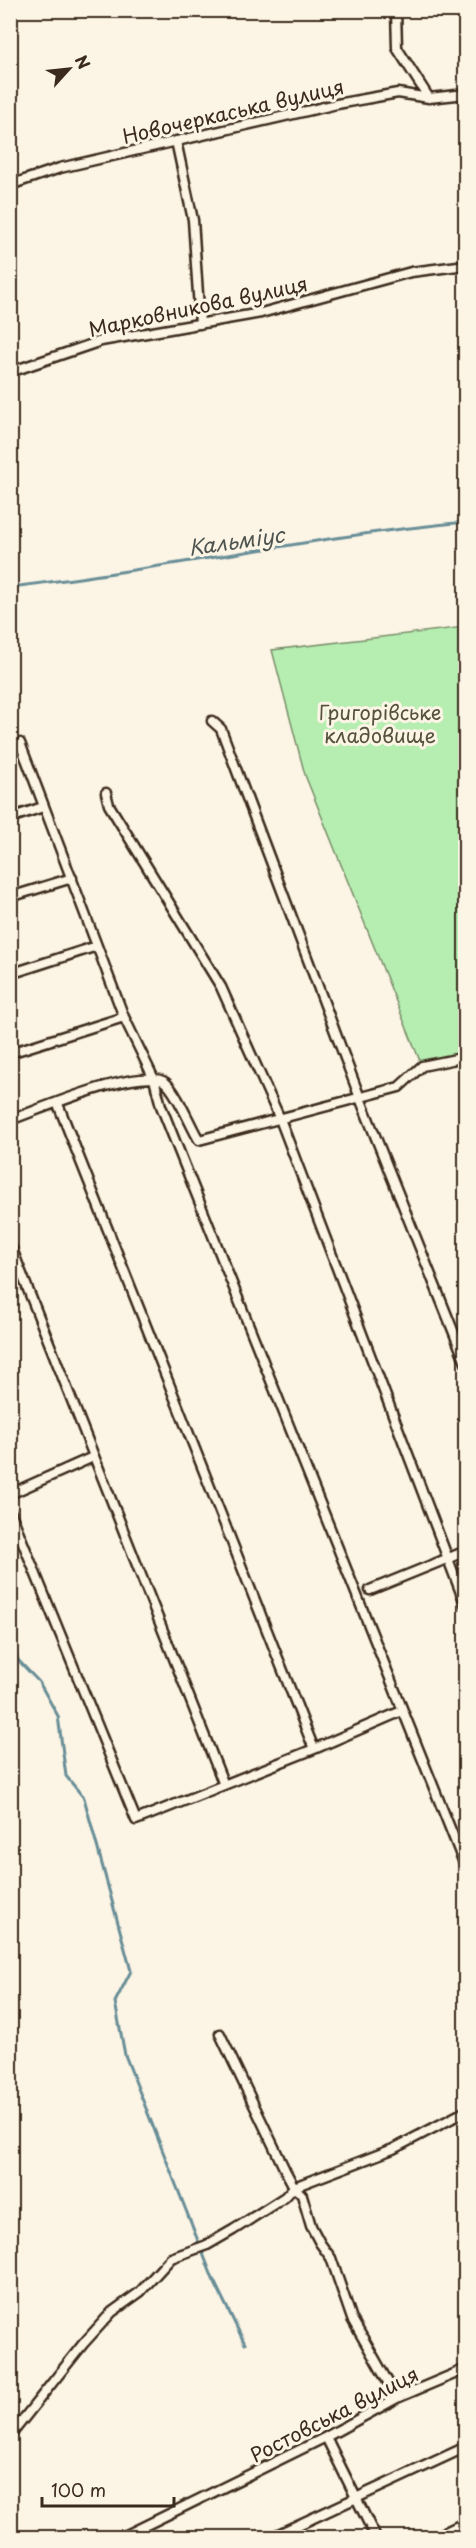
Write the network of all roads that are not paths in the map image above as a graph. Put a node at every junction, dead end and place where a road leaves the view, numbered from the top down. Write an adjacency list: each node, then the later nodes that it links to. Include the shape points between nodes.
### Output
1 (396, 10): 3 (street, via 397,48)
2 (465, 94): 3 (street, Новочеркаська вулиця)
3 (429, 98): 4 (street, Новочеркаська вулиця, via 398,93)
4 (176, 141): 5 (street, Новочеркаська вулиця, via 60,168); 7 (street, via 193,220)
5 (10, 185)
6 (465, 265): 7 (street, Марковникова вулиця, via 411,272 261,313)
7 (200, 324): 8 (street, Марковникова вулиця, via 101,341)
8 (10, 372)
9 (212, 721): 22 (street, via 221,729)
10 (20, 742): 12 (street)
11 (106, 793): 24 (street, via 109,805 220,987)
12 (43, 807): 13 (street); 14 (street)
13 (10, 818)
14 (72, 878): 15 (street); 16 (street)
15 (10, 897)
16 (97, 946): 17 (street); 18 (street)
17 (10, 974)
18 (124, 1017): 19 (street); 21 (street)
19 (10, 1053)
20 (465, 1057): 22 (street, via 422,1066 399,1087)
21 (154, 1078): 23 (street, via 137,1078 99,1088); 24 (street, via 165,1083 199,1140); 35 (street, via 161,1106)
22 (360, 1098): 24 (street); 27 (street)
23 (58, 1104): 25 (street); 36 (street)
24 (280, 1119): 32 (street)
25 (10, 1120)
26 (10, 1244): 28 (street)
27 (465, 1363)
28 (93, 1457): 29 (street); 37 (street)
29 (10, 1494)
30 (10, 1511): 37 (street, via 136,1820)
31 (465, 1551): 32 (street)
32 (447, 1559): 33 (street); 34 (street)
33 (370, 1590)
34 (465, 1606)
35 (402, 1711): 36 (street); 38 (street)
36 (314, 1749): 37 (street)
37 (224, 1785)
38 (465, 1868)
39 (220, 2034): 41 (street)
40 (465, 2111): 41 (street, via 393,2149)
41 (294, 2187): 43 (street, via 302,2195 311,2226 331,2258 352,2319); 44 (street, via 233,2230 171,2258 140,2292 112,2312)
42 (465, 2369): 43 (street, Ростовська вулиця)
43 (397, 2398): 45 (street, Ростовська вулиця)
44 (10, 2436)
45 (326, 2437): 47 (street); 49 (street, Ростовська вулиця)
46 (465, 2446): 47 (street)
47 (356, 2498): 50 (street); 51 (street)
48 (465, 2522): 52 (street)
49 (120, 2538)
50 (270, 2538)
51 (376, 2538)
52 (433, 2538)

